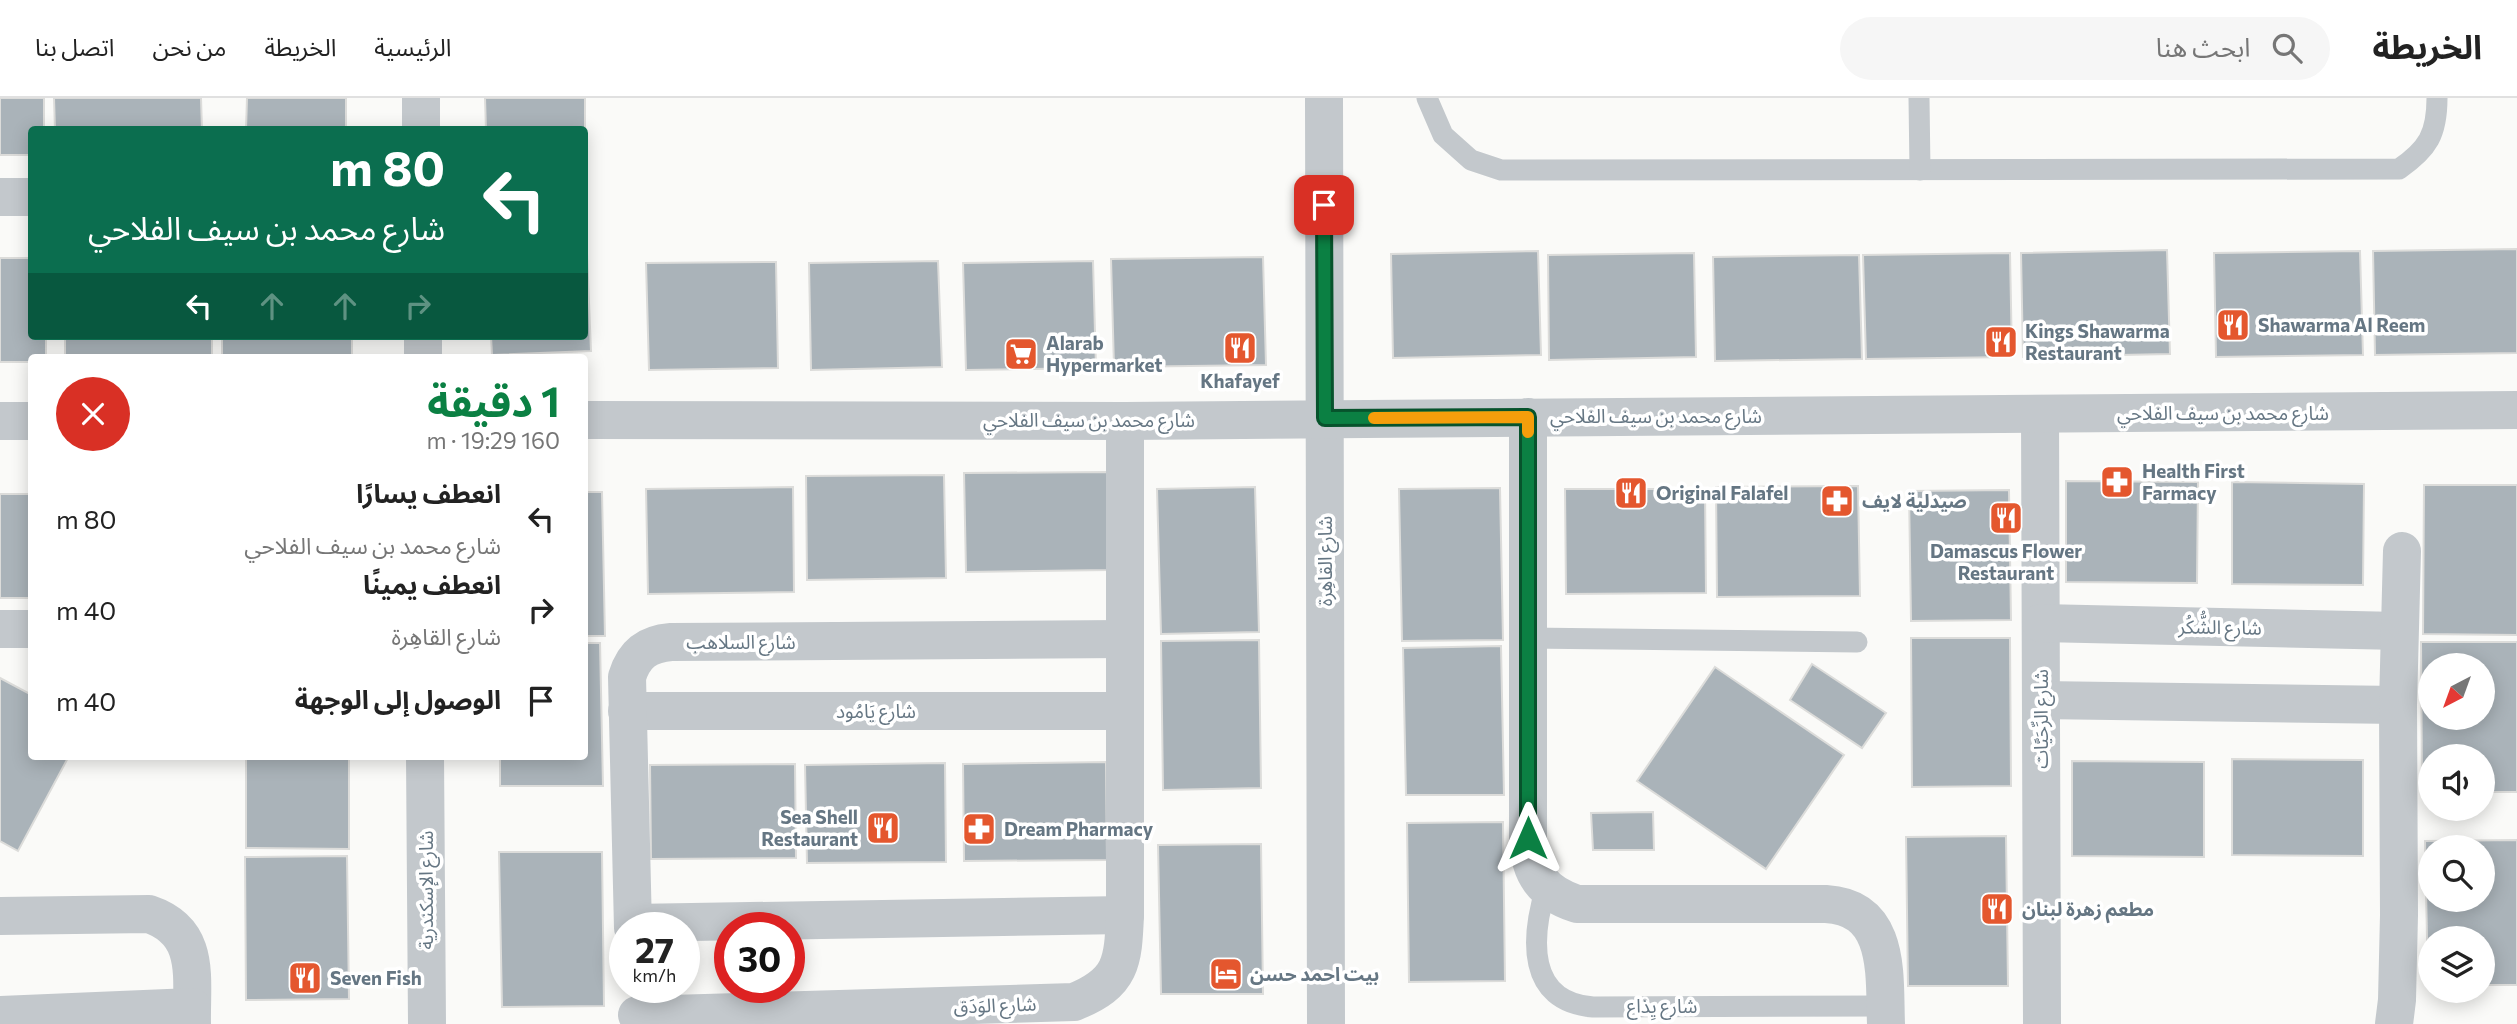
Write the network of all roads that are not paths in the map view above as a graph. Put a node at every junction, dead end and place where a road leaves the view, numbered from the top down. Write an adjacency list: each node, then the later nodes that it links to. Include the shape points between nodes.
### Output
1 (421, 98): 6 (street)
2 (1324, 98): 13 (street, شارع القاهِرة)
3 (1427, 98): 7 (lane, via 1443,135 1471,160 1502,170)
4 (1919, 98): 7 (lane)
5 (2437, 98): 7 (lane, via 2437,123 2420,155 2399,169)
6 (421, 126)
7 (1920, 170)
8 (0, 197): 9 (street)
9 (28, 197)
10 (2517, 410): 11 (street, شارع محمد بن سيف الفلاحي)
11 (2039, 414): 12 (street, شارع محمد بن سيف الفلاحي); 19 (street, شارع الرِّحَيَّات)
12 (1528, 417): 13 (street, شارع محمد بن سيف الفلاحي); 23 (street)
13 (1325, 418): 17 (street, شارع محمد بن سيف الفلاحي); 41 (street, شارع القاهِرة)
14 (588, 420): 17 (street, شارع محمد بن سيف الفلاحي)
15 (0, 421): 16 (street)
16 (28, 421)
17 (1125, 421): 24 (street, شارع الوَدَق)
18 (2402, 551): 22 (street)
19 (2041, 623): 22 (street, شارع الشُّكُر); 26 (street, شارع الرِّحَيَّات)
20 (0, 629): 21 (street)
21 (28, 629)
22 (2399, 631): 28 (street)
23 (1528, 638): 25 (lane); 31 (street, via 1529,856)
24 (1124, 639): 27 (street, شارع السلاهب, via 659,643 637,655 627,677); 29 (street, شارع الوَدَق)
25 (1857, 642)
26 (2040, 699): 28 (street); 42 (street, شارع الرِّحَيَّات)
27 (627, 701): 29 (street, شارع يَامُود); 32 (street, شارع السلاهب)
28 (2398, 705): 43 (street, via 2399,915)
29 (1124, 711): 35 (street, شارع الوَدَق)
30 (425, 760): 40 (street, شارع الإسكندرية)
31 (1546, 888): 38 (street, شارع يِذاع, via 1577,904 1839,905 1861,915 1877,935); 38 (lane, شارع يِذاع, via 1537,927 1539,968 1553,992 1572,1003)
32 (633, 912)
33 (0, 916): 39 (street, via 149,914 163,918 184,938 189,952)
34 (700, 925): 35 (street)
35 (1124, 925): 36 (street, شارع الوَدَق, via 1122,958 1112,978 1095,994 1074,1002)
36 (636, 1009)
37 (0, 1015): 39 (street)
38 (1885, 1015)
39 (192, 1016)
40 (427, 1024)
41 (1326, 1024)
42 (2042, 1024)
43 (2394, 1024)

